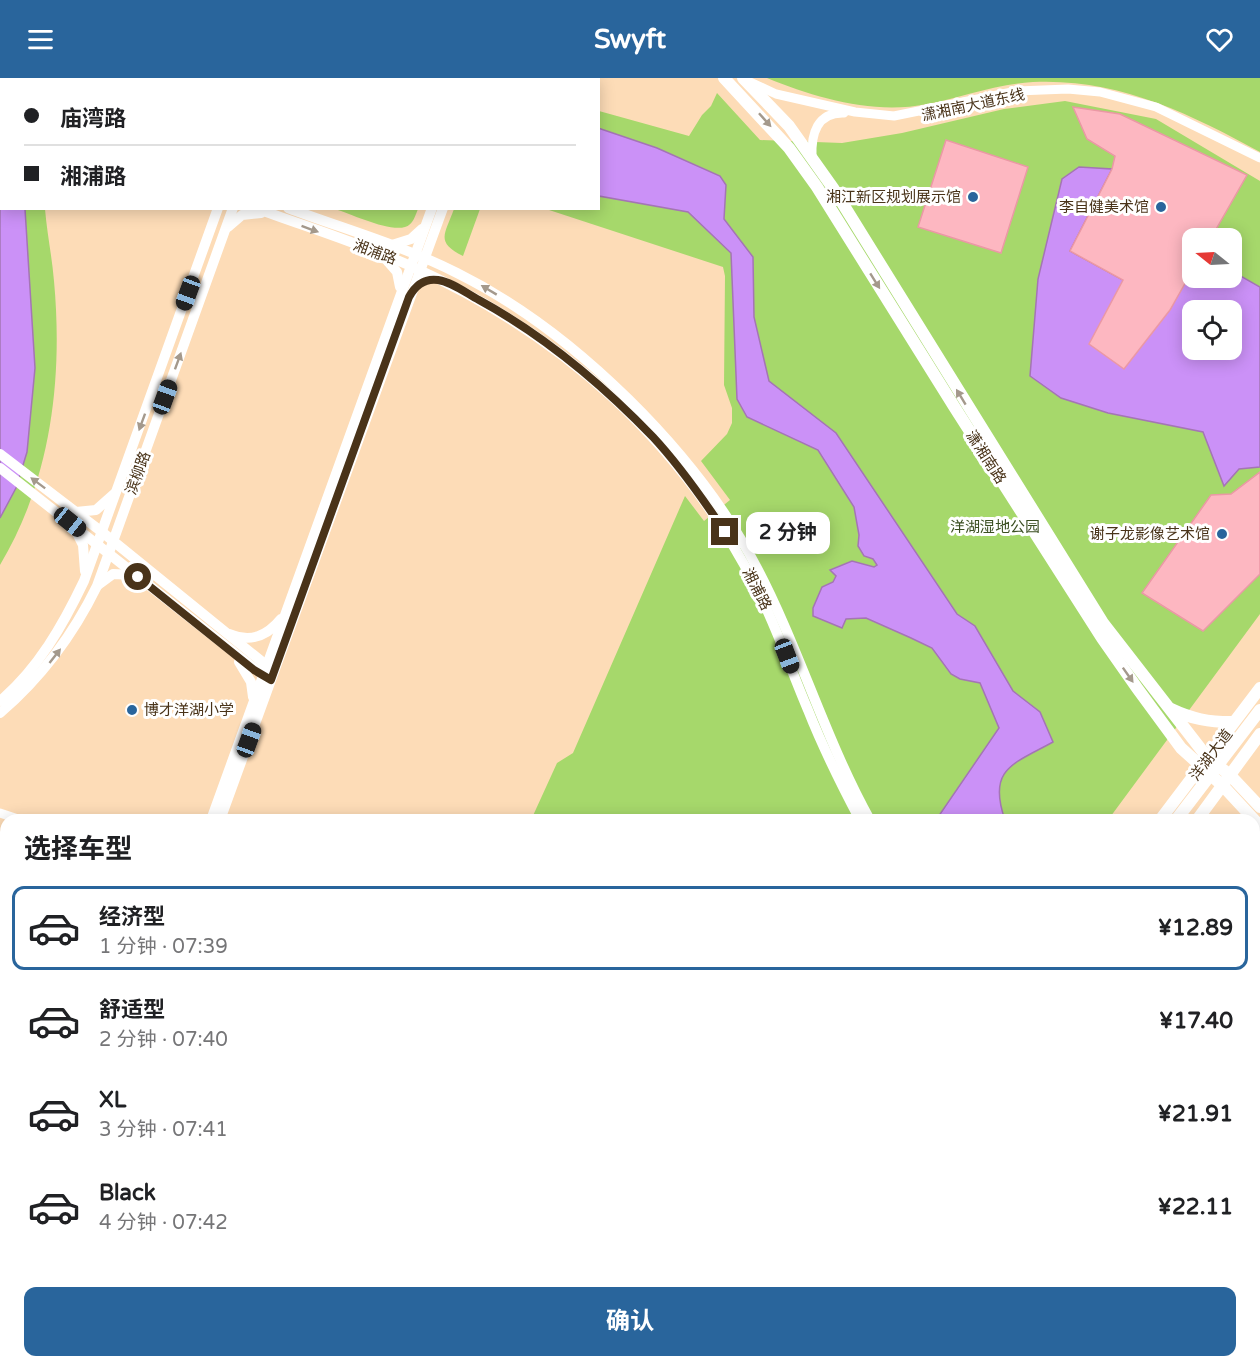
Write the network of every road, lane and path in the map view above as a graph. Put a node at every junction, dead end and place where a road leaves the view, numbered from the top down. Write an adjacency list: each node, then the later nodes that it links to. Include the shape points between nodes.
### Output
1 (724, 78): 46 (main road, 潇湘南路, one-way to 46, via 789,148 817,187 1102,638 1181,748)
2 (743, 78): 3 (main road, 潇湘南路); 4 (street, 潇湘南大道东线, via 776,94 894,116 1017,91 1094,91 1156,107)
3 (812, 156): 4 (street, 潇湘南大道东线, via 814,130 832,114 903,118 1009,96 1065,92 1117,99 1151,109); 41 (main road, 潇湘南路, one-way to 3, via 1103,623)
4 (1260, 160)
5 (210, 210): 12 (main road)
6 (217, 210): 12 (main road, 滨柳路)
7 (232, 210): 13 (main road, 滨柳路)
8 (260, 210): 10 (main road, 湘浦路)
9 (293, 210): 14 (main road, 湘浦路)
10 (272, 215): 13 (main road, via 242,215); 14 (main road, 湘浦路, one-way to 14)
11 (432, 217): 14 (main road, via 411,239); 15 (main road); 17 (main road, via 435,252)
12 (212, 227): 22 (main road, 滨柳路, one-way to 22)
13 (224, 232): 23 (main road, 滨柳路, one-way to 13)
14 (381, 248): 15 (main road, 湘浦路); 16 (main road, 湘浦路); 19 (main road, via 397,272)
15 (419, 256): 16 (main road); 17 (main road, 湘浦路)
16 (414, 267): 18 (main road, 湘浦路); 19 (main road)
17 (457, 272): 52 (main road, 湘浦路, one-way to 17, via 826,733 757,568 695,474 657,428 587,361 517,309)
18 (445, 282): 19 (main road, via 423,281); 51 (main road, 湘浦路, via 515,321 579,366 654,439 694,487 736,550 762,599 824,747)
19 (404, 295): 33 (main road); 36 (main road)
20 (0, 454): 24 (main road, one-way to 20)
21 (0, 468): 24 (main road)
22 (117, 489): 24 (main road, via 96,510); 25 (main road, 滨柳路)
23 (125, 507): 26 (main road, 滨柳路); 29 (main road, via 125,545)
24 (72, 517): 25 (main road); 27 (main road); 31 (main road, via 83,545)
25 (102, 532): 26 (main road); 27 (main road, 滨柳路)
26 (113, 541): 28 (main road, 滨柳路); 29 (main road)
27 (98, 544): 28 (main road); 31 (main road, 滨柳路)
28 (108, 553): 30 (main road); 32 (main road, 滨柳路)
29 (142, 565): 34 (main road)
30 (138, 577): 32 (main road, via 130,573 113,574); 35 (main road)
31 (83, 584): 39 (main road, 滨柳路, via 40,657)
32 (94, 591): 43 (main road, 滨柳路, one-way to 32, via 28,687 69,637)
33 (285, 614): 34 (main road, via 256,638 235,636); 36 (main road)
34 (217, 627): 36 (main road)
35 (232, 652): 36 (main road); 40 (main road, via 251,682)
36 (269, 673): 40 (main road); 50 (main road)
37 (1260, 681): 44 (main road)
38 (1260, 688): 54 (main road, 洋湖大道)
39 (0, 701)
40 (251, 706): 49 (main road)
41 (1168, 708): 44 (main road, via 1209,722); 46 (main road, 潇湘南路)
42 (1260, 710): 55 (main road, 洋湖大道)
43 (0, 713)
44 (1231, 722): 46 (main road)
45 (1260, 734): 47 (main road)
46 (1204, 763): 47 (main road, 潇湘南路); 53 (main road)
47 (1227, 780): 48 (main road, 潇湘南路); 56 (main road); 57 (main road, 潇湘南路)
48 (1260, 807)
49 (213, 814)
50 (222, 814)
51 (857, 814)
52 (867, 814)
53 (1163, 814)
54 (1163, 814)
55 (1181, 814)
56 (1202, 814)
57 (1251, 814)

